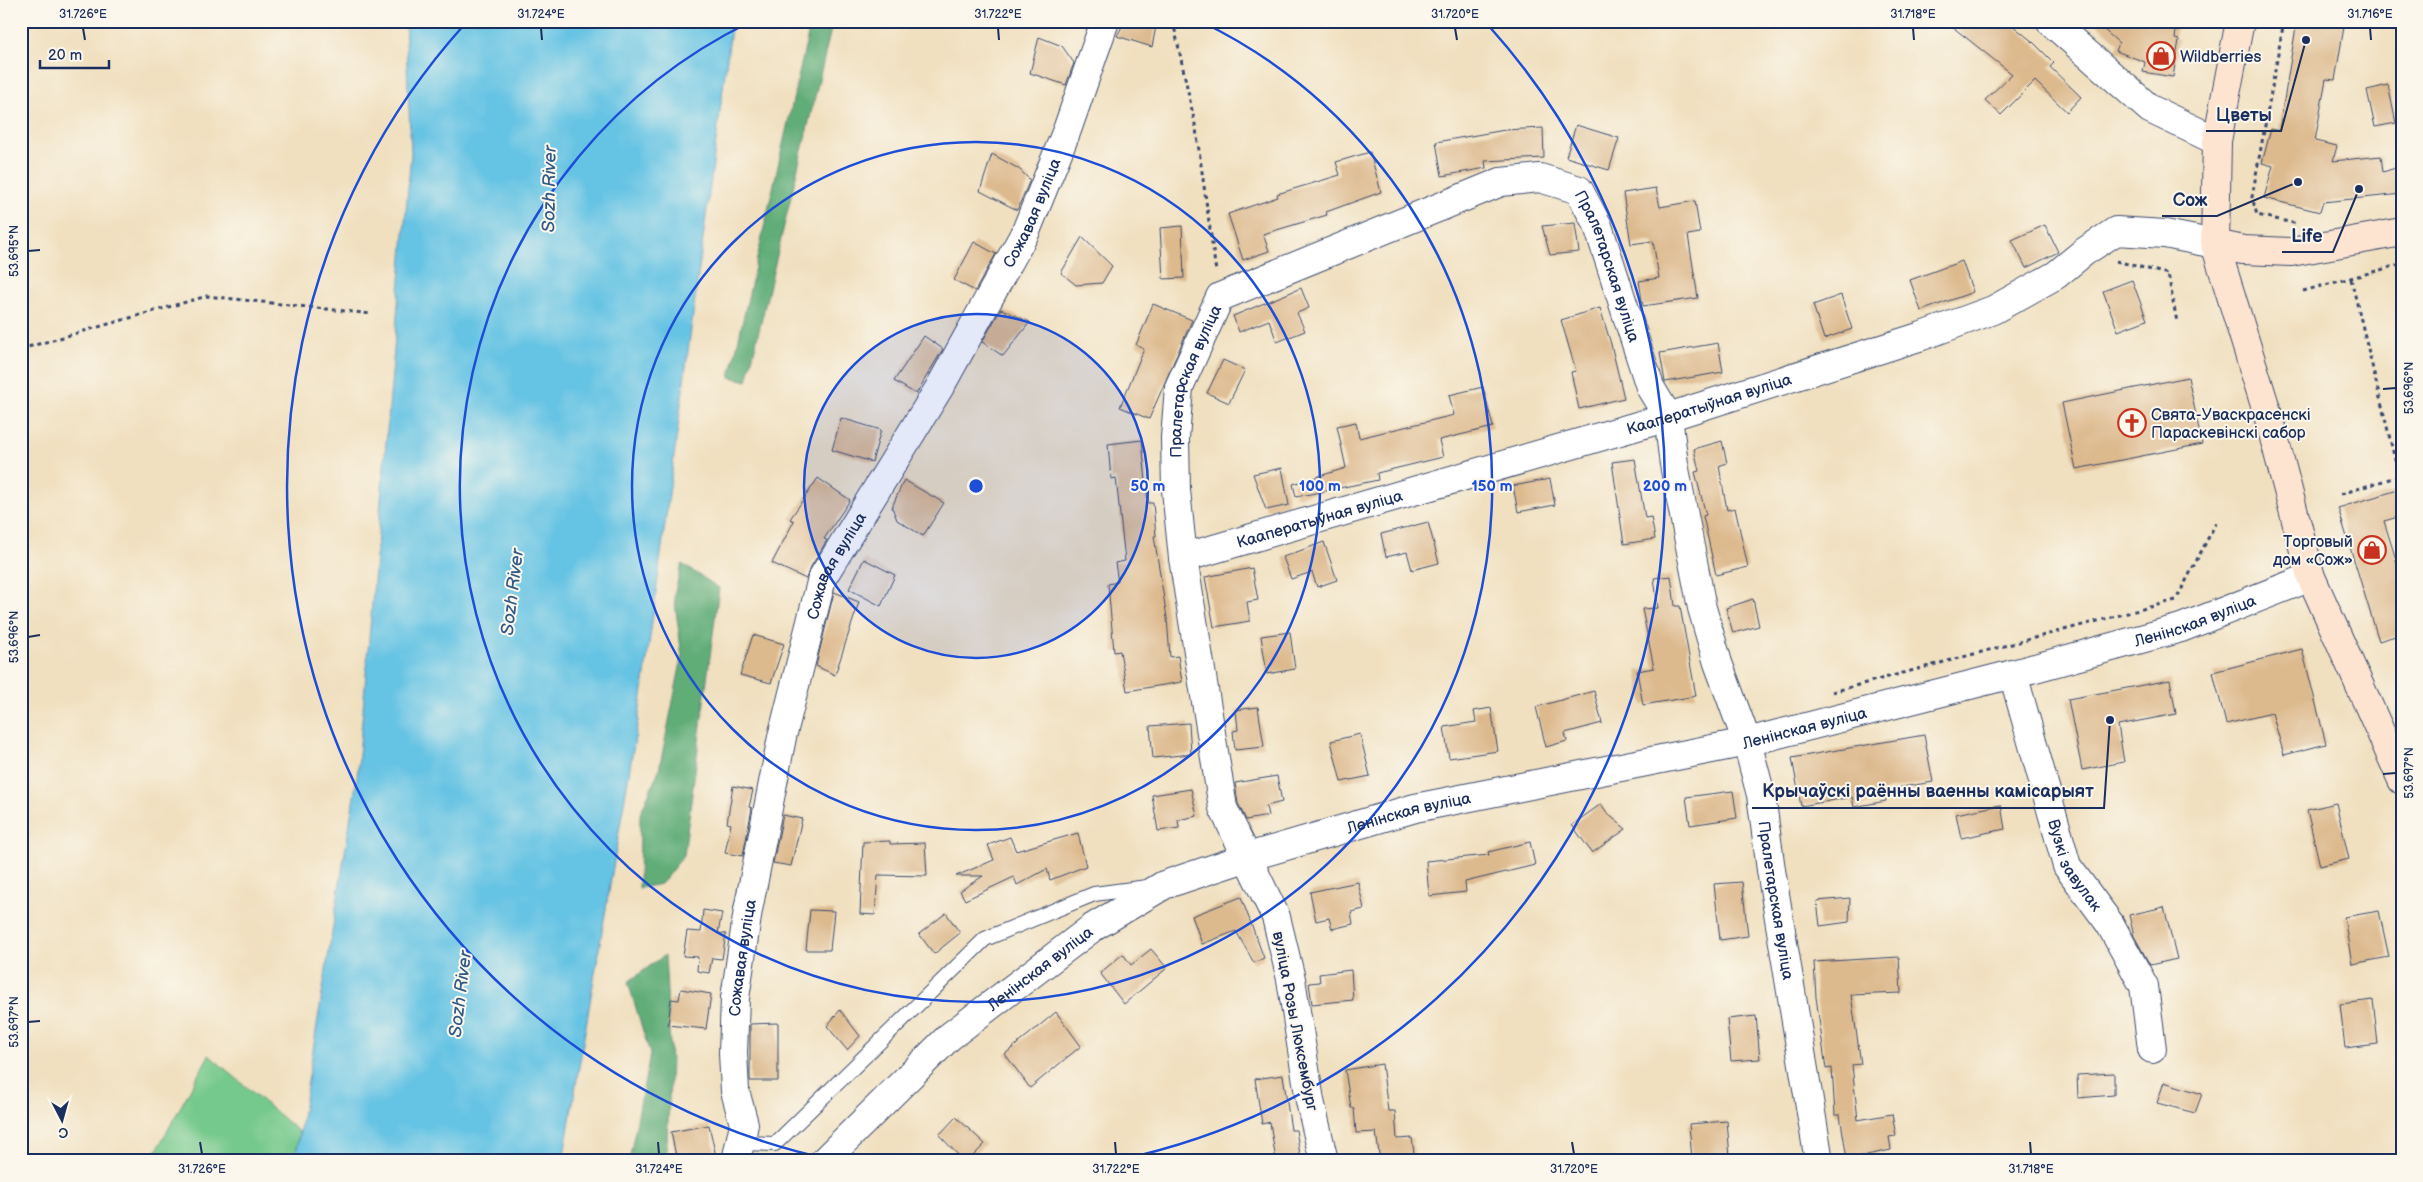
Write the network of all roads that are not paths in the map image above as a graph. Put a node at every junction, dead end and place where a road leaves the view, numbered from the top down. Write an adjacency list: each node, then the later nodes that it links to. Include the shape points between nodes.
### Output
1 (1105, 21): 16 (street, Сожавая вуліца, via 1067,130 1026,231 941,385 822,578 782,737 748,910 735,998 735,1091 744,1124)
2 (2050, 21): 4 (street, via 2150,109)
3 (2240, 21): 4 (main road)
4 (2217, 141): 6 (main road)
5 (2402, 232): 6 (main road, via 2291,252 2244,250)
6 (2215, 244): 7 (street, Кааператыўная вуліца, via 2164,234 2116,230 2056,275 1993,310); 9 (main road, via 2268,415)
7 (1668, 418): 8 (street, Кааператыўная вуліца); 8 (street, Пралетарская вуліца, via 1650,387 1598,226 1579,190 1540,178 1502,182 1220,297 1179,387 1175,438 1176,490); 11 (street, Пралетарская вуліца, via 1675,472 1702,608)
8 (1183, 558): 13 (street, Пралетарская вуліца, via 1223,808)
9 (2311, 577): 10 (street, Ленінская вуліца, via 2182,628); 12 (main road)
10 (2013, 674): 11 (street, Ленінская вуліца); 15 (street, Вузкі завулак, via 2067,866 2110,924 2144,986)
11 (1747, 742): 13 (street, Ленінская вуліца, via 1415,808); 19 (street, Пралетарская вуліца, via 1761,795)
12 (2402, 780)
13 (1248, 857): 14 (street, Ленінская вуліца); 18 (street, вуліца Розы Люксембург, via 1276,917 1291,979 1310,1101)
14 (1164, 885): 16 (lane, via 1094,894 985,939 775,1144); 17 (street, Ленінская вуліца, via 1092,928 949,1037)
15 (2152, 1049)
16 (738, 1152)
17 (824, 1161)
18 (1324, 1161)
19 (1819, 1161)

